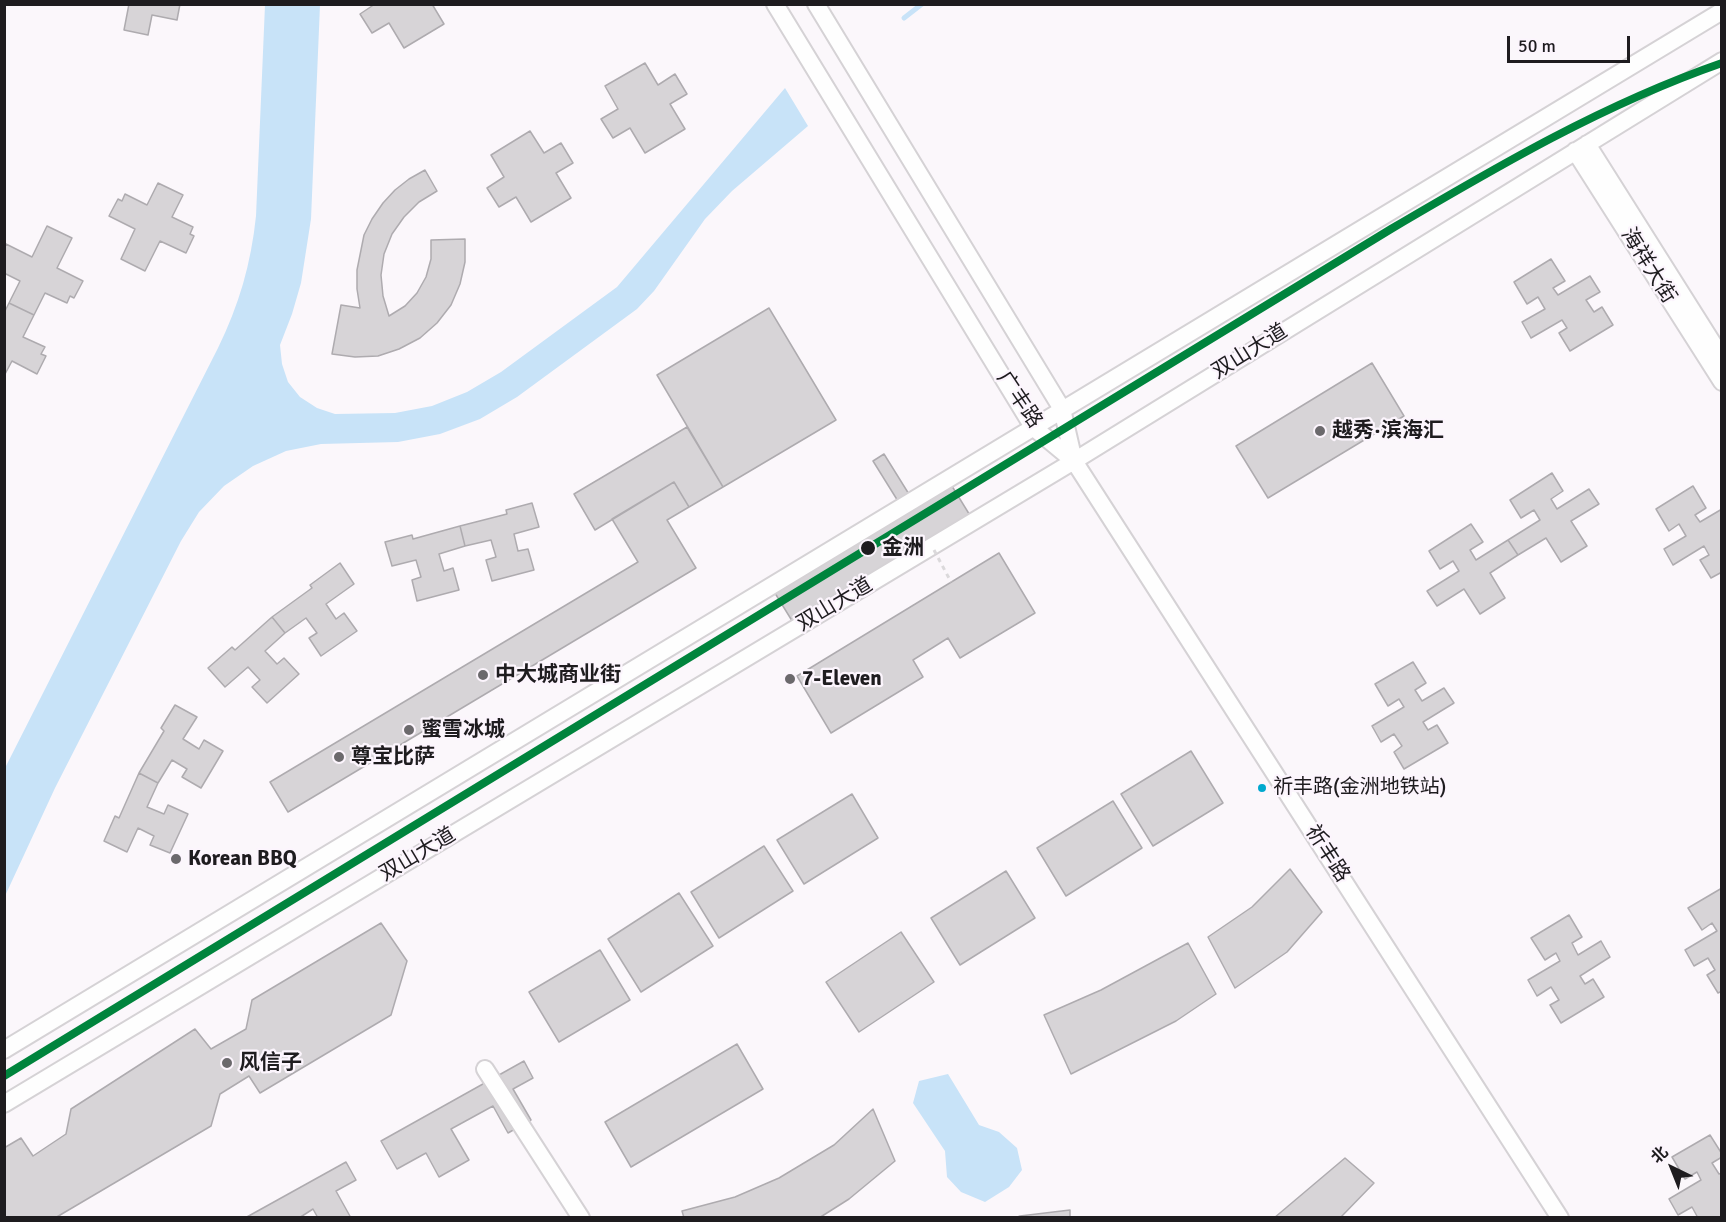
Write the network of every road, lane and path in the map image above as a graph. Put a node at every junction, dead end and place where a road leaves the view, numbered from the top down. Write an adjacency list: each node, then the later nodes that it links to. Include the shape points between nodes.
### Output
1 (775, 4): 9 (street, 广丰路)
2 (816, 4): 8 (street, 广丰路)
3 (1722, 11): 8 (street)
4 (1722, 61): 5 (street, 双山大道)
5 (1581, 148): 6 (street, 海祥大街); 7 (street, 海祥大街); 10 (street, 双山大道)
6 (1722, 358)
7 (1722, 382)
8 (1062, 409): 9 (street); 10 (street, 广丰路)
9 (1033, 427): 10 (street, 广丰路); 13 (street)
10 (1074, 461): 15 (street, 双山大道); 17 (street, 祈丰路)
11 (934, 550): 12 (path, bridge)
12 (951, 582)
13 (4, 1050)
14 (485, 1069): 16 (street)
15 (4, 1104)
16 (581, 1218)
17 (1560, 1218)

